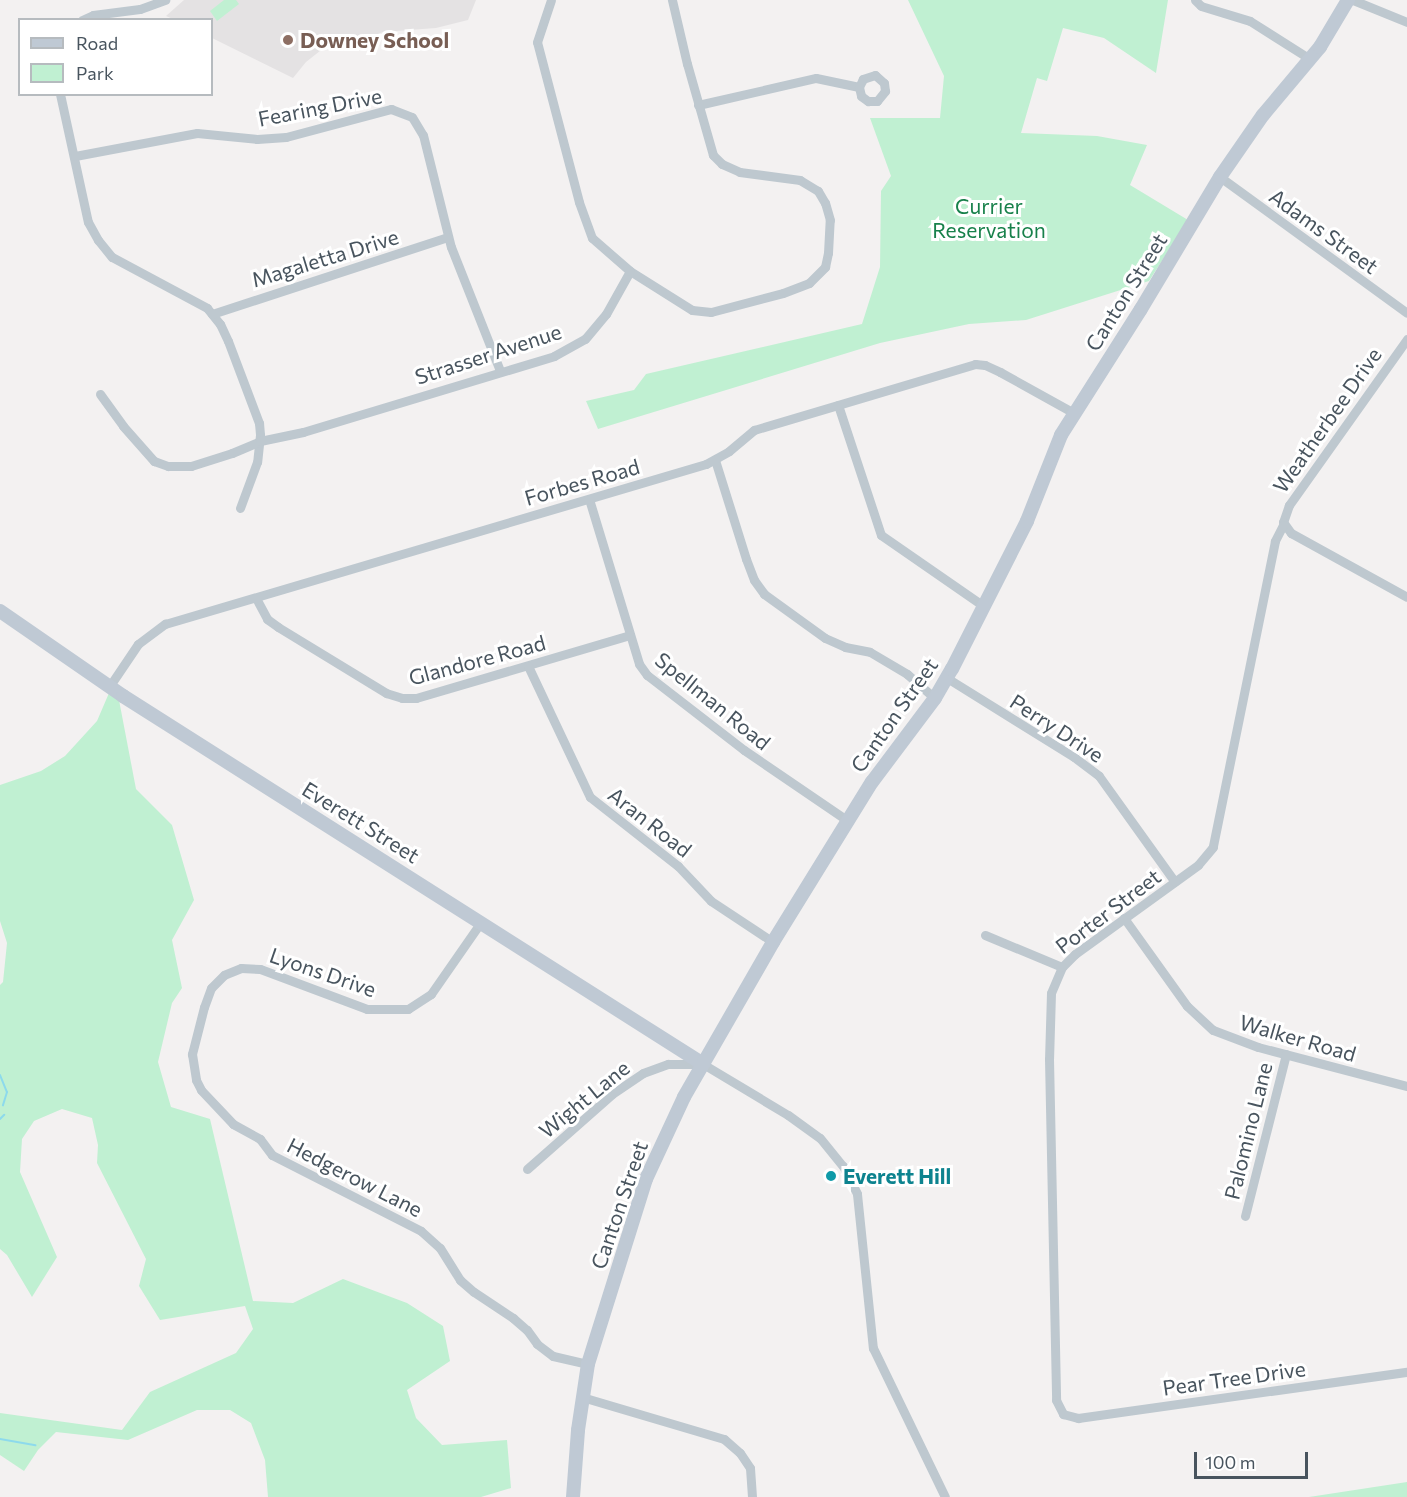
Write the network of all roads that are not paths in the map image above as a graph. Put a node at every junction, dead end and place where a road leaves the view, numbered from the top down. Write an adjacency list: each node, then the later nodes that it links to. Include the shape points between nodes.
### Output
1 (165, 0): 7 (street, via 140,9)
2 (551, 0): 16 (street, via 537,42 579,202 592,238)
3 (672, 0): 12 (street)
4 (1195, 0): 9 (street, via 1201,6 1250,21)
5 (1348, 0): 9 (main road, Canton Street)
6 (1353, 0): 8 (street)
7 (88, 18)
8 (1407, 22)
9 (1310, 59): 14 (main road, Canton Street, via 1263,115)
10 (859, 87): 12 (street, via 816,78)
11 (60, 96): 13 (street)
12 (698, 105): 16 (street, via 710,150 722,164 749,174 800,180 818,191 830,220 825,267 809,283 783,293 701,313)
13 (75, 156): 15 (street, Fearing Drive, via 197,134 286,137 373,112 399,111 412,117 423,135); 18 (street, via 88,222 112,257 196,300)
14 (1220, 177): 17 (street, Adams Street); 23 (main road, Canton Street)
15 (448, 237): 18 (street, Magaletta Drive); 20 (street, Fearing Drive)
16 (630, 271): 20 (street, Strasser Avenue, via 606,314 585,339 554,356)
17 (1407, 313)
18 (212, 314): 24 (street, via 232,351 259,423)
19 (1407, 339): 28 (street, Weatherbee Drive, via 1287,509)
20 (500, 371): 24 (street, Strasser Avenue, via 303,432)
21 (100, 394): 24 (street, Strasser Avenue, via 158,464 191,466)
22 (838, 405): 23 (street, Forbes Road, via 975,364 1000,372); 25 (street, Forbes Road, via 754,430); 31 (street, via 881,535)
23 (1074, 413): 31 (main road, Canton Street, via 1052,452 1027,521)
24 (260, 441): 27 (street, via 257,462)
25 (715, 460): 26 (street, Forbes Road); 37 (street, via 752,576 764,594 825,638 870,652 907,674)
26 (589, 499): 30 (street, Forbes Road); 33 (street, Spellman Road)
27 (240, 508)
28 (1283, 525): 29 (street, Weatherbee Drive, via 1305,542); 39 (street, Porter Street, via 1275,541 1216,840 1204,859)
29 (1407, 597)
30 (256, 598): 34 (street, Glandore Road, via 263,614 278,627 386,693 402,698 416,698); 36 (street, Forbes Road, via 156,629 138,644)
31 (985, 607): 35 (main road, Canton Street)
32 (0, 611): 36 (main road, Everett Street)
33 (630, 635): 34 (street, Glandore Road); 38 (street, Spellman Road, via 639,664 647,675 781,777)
34 (528, 666): 43 (street, Aran Road, via 590,797 678,866 711,901)
35 (947, 678): 37 (main road, Canton Street); 39 (street, Perry Drive, via 1099,776)
36 (109, 687): 41 (main road, Everett Street)
37 (935, 698): 38 (main road, Canton Street, via 883,765)
38 (848, 821): 43 (main road, Canton Street)
39 (1176, 882): 40 (street, Porter Street)
40 (1124, 918): 44 (street, Porter Street); 46 (street, Walker Road, via 1187,1006 1206,1025 1238,1041)
41 (480, 922): 45 (street, Lyons Drive, via 431,994 408,1009 367,1010 266,971 247,968 234,969 218,979); 47 (main road, Everett Street)
42 (985, 935): 44 (street)
43 (773, 942): 47 (main road, Canton Street)
44 (1062, 967): 54 (street, Porter Street, via 1049,1001 1049,1048 1054,1377 1056,1400)
45 (204, 1007): 51 (street, Hedgerow Lane, via 192,1054 196,1080 233,1124 260,1138 272,1155 301,1172 421,1231 440,1248 460,1280 513,1318 537,1344 553,1356)
46 (1286, 1054): 48 (street, Walker Road); 50 (street, Palomino Lane)
47 (703, 1064): 49 (street, Wight Lane, via 668,1064 643,1073 612,1094); 51 (main road, Canton Street, via 649,1173); 57 (street, via 812,1132 843,1166 859,1207 873,1348)
48 (1407, 1086)
49 (527, 1169)
50 (1245, 1215)
51 (588, 1364): 53 (main road, Canton Street)
52 (1407, 1372): 54 (street, Pear Tree Drive, via 1078,1418)
53 (582, 1397): 55 (main road, Canton Street); 56 (street, via 724,1439 750,1468)
54 (1066, 1416)
55 (573, 1497)
56 (752, 1497)
57 (945, 1497)

